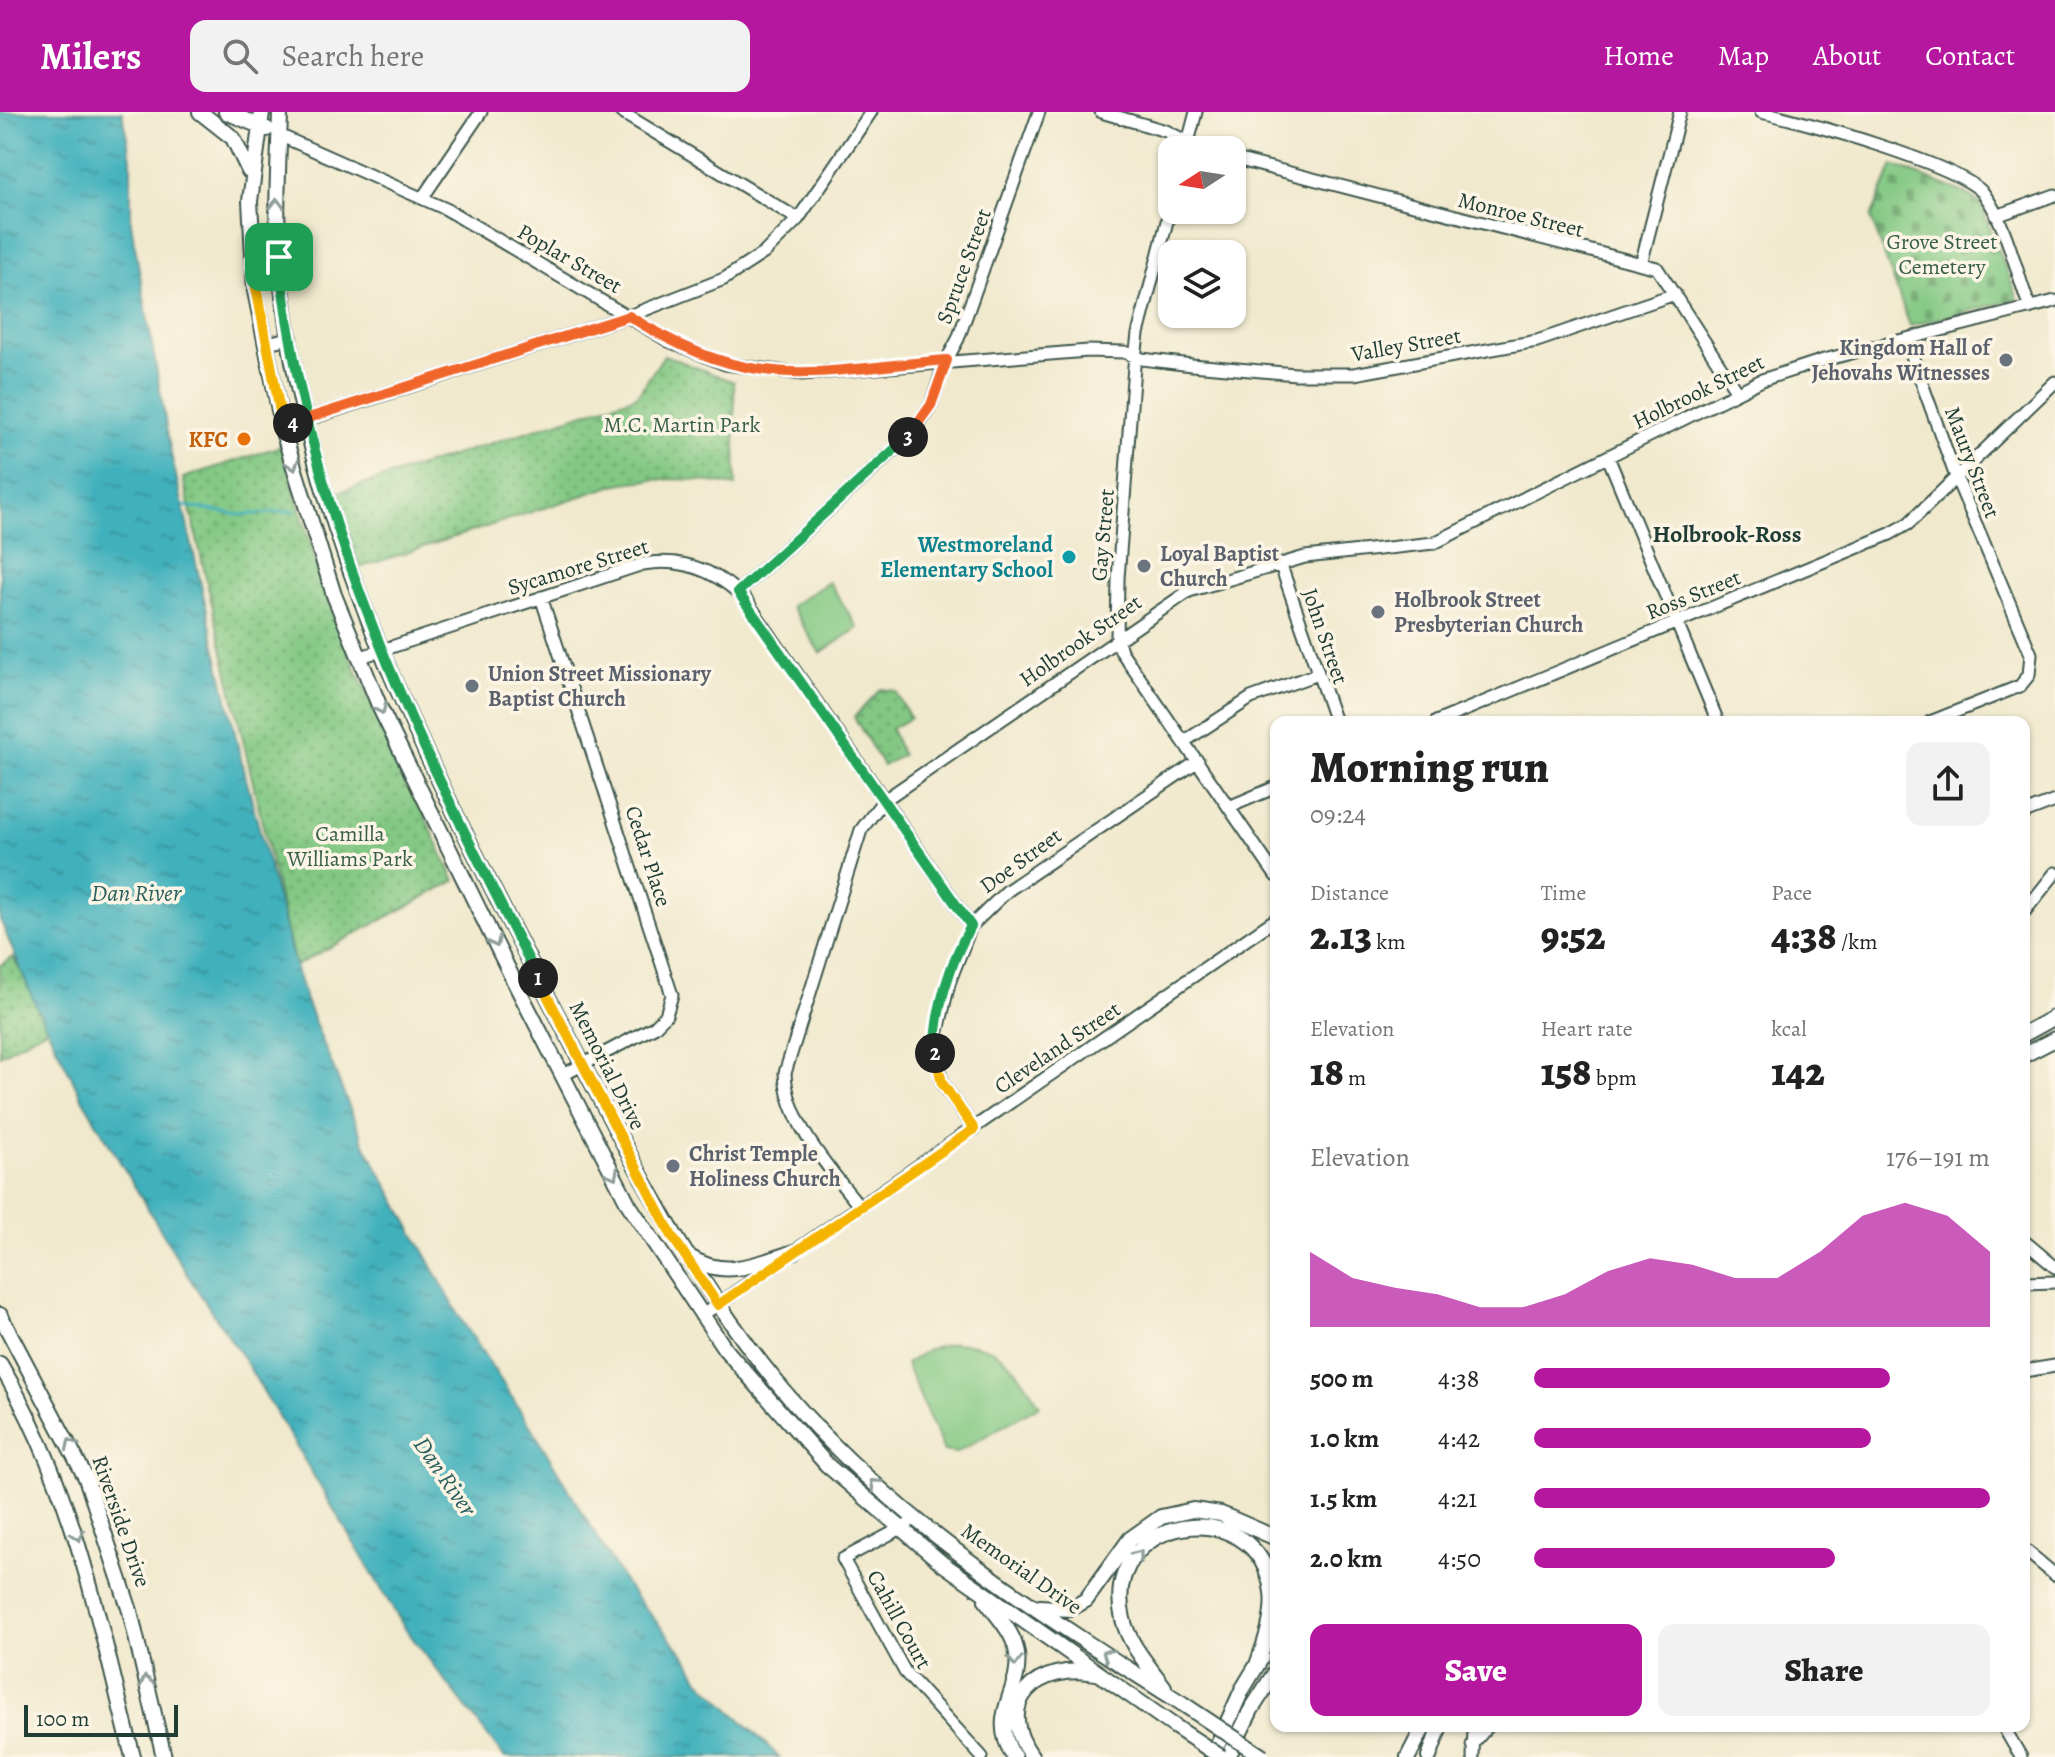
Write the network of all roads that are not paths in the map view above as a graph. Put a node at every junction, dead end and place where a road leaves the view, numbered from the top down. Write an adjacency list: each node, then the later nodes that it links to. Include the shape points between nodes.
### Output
1 (200, 112): 18 (main road, via 240,147)
2 (226, 112): 13 (main road)
3 (280, 112): 14 (main road, Memorial Drive)
4 (481, 112): 20 (street)
5 (621, 112): 22 (street)
6 (871, 112): 22 (street)
7 (1039, 112): 35 (street, Spruce Street)
8 (1101, 112): 15 (street)
9 (1196, 112): 16 (street)
10 (1680, 112): 26 (street)
11 (1761, 112): 12 (street)
12 (1784, 114): 21 (street, via 1971,180)
13 (260, 118): 14 (main road); 18 (main road, Memorial Drive)
14 (279, 135): 20 (street, Poplar Street); 24 (main road, Memorial Drive, one-way to 14)
15 (1172, 136)
16 (1189, 136)
17 (1246, 162): 26 (street, Monroe Street)
18 (252, 179): 25 (main road, Memorial Drive)
19 (2055, 195): 21 (street)
20 (423, 197): 30 (street, Poplar Street)
21 (1996, 216): 29 (street)
22 (798, 219): 30 (street, via 764,253 724,279)
23 (1167, 224): 34 (street, Gay Street)
24 (279, 257): 25 (street); 31 (main road, Memorial Drive)
25 (251, 261): 33 (main road, Memorial Drive)
26 (1641, 264): 27 (street, Monroe Street, via 1657,268)
27 (1675, 294): 34 (street, Valley Street, via 1537,341 1354,374 1296,374); 37 (street, Monroe Street)
28 (2055, 301): 29 (street, Holbrook Street)
29 (2030, 308): 32 (street, Holbrook Street)
30 (629, 316): 35 (street, Poplar Street, via 699,355 763,372 802,374); 38 (street)
31 (291, 337): 33 (street); 38 (main road, Memorial Drive)
32 (1906, 339): 37 (street, Holbrook Street, via 1792,369); 41 (street, Maury Street)
33 (265, 344): 39 (main road, Memorial Drive)
34 (1136, 357): 35 (street, Poplar Street, via 1070,351); 46 (street, Gay Street)
35 (947, 360): 43 (street, Spruce Street, via 931,405 912,434)
36 (2055, 382): 41 (street, Ross Street)
37 (1737, 392): 40 (street, Holbrook Street)
38 (306, 419): 39 (street); 47 (main road, Memorial Drive, via 339,536)
39 (283, 427): 48 (main road, Memorial Drive, one-way to 48)
40 (1608, 457): 42 (street, Holbrook Street, via 1434,543); 45 (street)
41 (1956, 477): 45 (street, Ross Street, via 1908,524 1890,534); 53 (street, Maury Street, via 2031,654 2025,681)
42 (1280, 563): 46 (street, Holbrook Street, via 1189,591); 49 (street, John Street)
43 (738, 592): 44 (street, Sycamore Street, via 702,569 660,561); 57 (street, Sycamore Street)
44 (541, 597): 47 (street, Sycamore Street); 70 (street, Cedar Place, via 672,995 666,1015 654,1027)
45 (1678, 621): 51 (street, Ross Street); 52 (street)
46 (1117, 637): 54 (street, Gay Street, via 1121,651); 57 (street, Holbrook Street)
47 (380, 650): 48 (street, Sycamore Street); 70 (main road, Memorial Drive)
48 (358, 658): 71 (main road, Memorial Drive, one-way to 71)
49 (1317, 674): 50 (street, John Street); 54 (street, via 1251,698)
50 (1333, 716)
51 (1450, 716)
52 (1716, 716)
53 (1944, 716)
54 (1185, 741): 55 (street, Gay Street)
55 (1198, 761): 59 (street, Gay Street); 65 (street, Doe Street, via 1007,891)
56 (1270, 790): 59 (street)
57 (883, 801): 65 (street, Sycamore Street); 73 (street, Holbrook Street, via 861,830 785,1073 796,1117)
58 (2055, 801): 60 (street)
59 (1229, 807): 61 (street, Gay Street)
60 (2030, 811)
61 (1270, 867)
62 (2053, 877): 63 (street)
63 (2030, 905)
64 (1270, 923): 72 (street, Cleveland Street)
65 (971, 926): 72 (street, Doe Street, via 949,983 935,1044 942,1083)
66 (2055, 1017): 67 (main road)
67 (2030, 1031)
68 (2055, 1039): 69 (main road)
69 (2030, 1052)
70 (582, 1064): 71 (street, Cedar Place); 75 (main road, Memorial Drive)
71 (563, 1075): 82 (main road, Memorial Drive, one-way to 82, via 629,1205)
72 (974, 1129): 73 (street, Cleveland Street)
73 (860, 1207): 76 (street, Cleveland Street)
74 (2030, 1246): 77 (street)
75 (680, 1250): 76 (main road, via 703,1265 731,1270); 80 (main road, Memorial Drive)
76 (794, 1252): 80 (street, Cleveland Street)
77 (2055, 1267)
78 (2055, 1282): 79 (street)
79 (2030, 1283)
80 (718, 1305): 82 (street, Cleveland Street); 86 (main road, Memorial Drive, one-way to 80, via 802,1412)
81 (0, 1315): 107 (main road, Riverside Drive, one-way to 81, via 130,1611 86,1478)
82 (701, 1316): 87 (main road, Memorial Drive, via 798,1435)
83 (0, 1364): 106 (main road, Riverside Drive, one-way to 106, via 74,1521)
84 (2055, 1366): 85 (street)
85 (2030, 1370)
86 (916, 1519): 87 (street, Cahill Court); 93 (main road, Memorial Drive)
87 (898, 1529): 92 (main road, Memorial Drive); 108 (street, Cahill Court, via 843,1559 910,1681)
88 (1270, 1535): 93 (main road, via 1204,1511 1161,1517 1130,1539 1086,1600 1070,1609)
89 (2030, 1554): 90 (street)
90 (2055, 1575)
91 (1270, 1589): 99 (main road, one-way to 91, via 1126,1629 1120,1604 1124,1578 1135,1557 1162,1533 1209,1526 1234,1536 1254,1553)
92 (982, 1593): 97 (main road, Memorial Drive); 109 (main road, one-way to 109, via 1008,1629 1017,1655 1003,1713 1005,1739)
93 (1039, 1607): 99 (main road, Memorial Drive, one-way to 93)
94 (1270, 1609): 96 (main road, one-way to 96)
95 (1270, 1646): 96 (main road)
96 (1257, 1665): 111 (main road)
97 (1098, 1673): 110 (main road, via 1052,1673 1026,1692 1017,1725); 112 (main road, Memorial Drive, bridge)
98 (1270, 1683): 113 (main road)
99 (1178, 1700): 114 (main road, Memorial Drive, bridge)
100 (1421, 1732): 115 (main road)
101 (1438, 1732): 116 (main road)
102 (1474, 1732): 105 (street)
103 (1484, 1732): 105 (street)
104 (2006, 1732): 117 (street)
105 (1472, 1752)
106 (133, 1757)
107 (164, 1757)
108 (982, 1757)
109 (1014, 1757)
110 (1032, 1757)
111 (1212, 1757)
112 (1221, 1757)
113 (1228, 1757)
114 (1263, 1757)
115 (1408, 1757)
116 (1429, 1757)
117 (2021, 1757)

